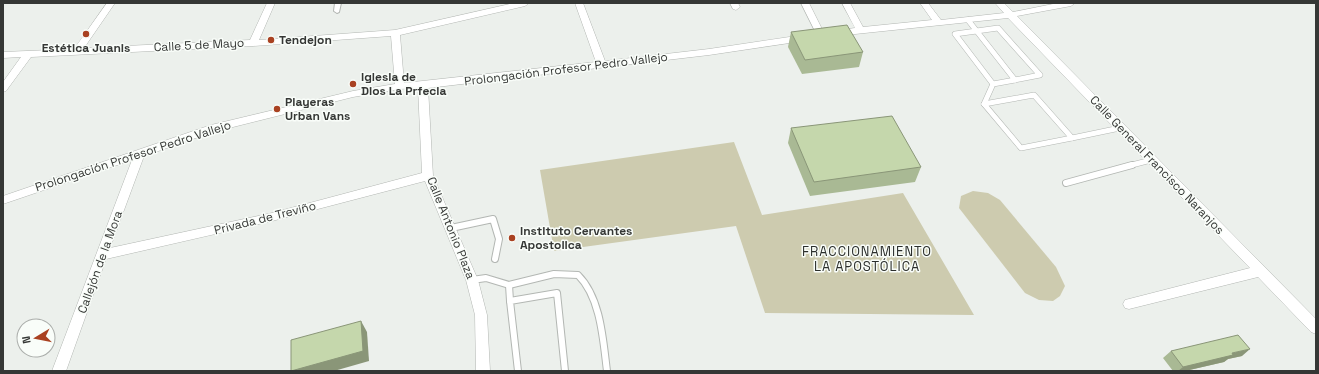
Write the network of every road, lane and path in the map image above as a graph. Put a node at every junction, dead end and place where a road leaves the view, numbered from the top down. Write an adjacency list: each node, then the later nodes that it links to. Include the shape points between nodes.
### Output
1 (110, 3): 20 (street)
2 (271, 3): 19 (street)
3 (338, 3): 11 (street)
4 (525, 3): 17 (street, Calle 5 de Mayo)
5 (579, 3): 23 (street)
6 (805, 3): 18 (street)
7 (846, 3): 15 (street)
8 (924, 3): 14 (street)
9 (999, 3): 12 (street, Calle General Francisco Naranjos)
10 (1071, 3): 12 (street, Prolongación Profesor Pedro Vallejo)
11 (337, 11)
12 (1010, 15): 13 (street, Prolongación Profesor Pedro Vallejo); 30 (street, Calle General Francisco Naranjos)
13 (968, 20): 14 (street, Prolongación Profesor Pedro Vallejo); 16 (lane)
14 (938, 22): 15 (street, Prolongación Profesor Pedro Vallejo)
15 (860, 30): 18 (street, Prolongación Profesor Pedro Vallejo)
16 (976, 30): 24 (lane); 24 (lane, via 998,28 1040,75); 25 (lane, via 955,34)
17 (395, 33): 19 (street, Calle 5 de Mayo); 27 (street)
18 (821, 35): 23 (street, Prolongación Profesor Pedro Vallejo)
19 (253, 43): 20 (street, Calle 5 de Mayo)
20 (77, 50): 21 (street, Calle 5 de Mayo)
21 (29, 53): 22 (street, Calle 5 de Mayo); 28 (street)
22 (3, 55)
23 (602, 65): 26 (street, Prolongación Profesor Pedro Vallejo)
24 (1015, 80): 25 (lane)
25 (993, 84): 29 (lane)
26 (423, 85): 27 (street, Prolongación Profesor Pedro Vallejo); 34 (street, Calle Antonio Plaza)
27 (400, 86): 32 (street, Prolongación Profesor Pedro Vallejo, via 353,94 211,129)
28 (3, 89)
29 (984, 104): 31 (lane, via 1034,95); 31 (lane, via 1021,148)
30 (1120, 128): 31 (lane); 33 (street, Calle General Francisco Naranjos)
31 (1072, 138)
32 (140, 152): 36 (street, Prolongación Profesor Pedro Vallejo); 38 (street, Callejón de la Mora)
33 (1151, 160): 35 (lane); 40 (street, Calle General Francisco Naranjos)
34 (428, 176): 37 (street, Calle Antonio Plaza); 38 (street, Privada de Treviño, via 272,217)
35 (1066, 183)
36 (3, 200)
37 (451, 228): 39 (lane, via 493,219 500,242); 41 (street, Calle Antonio Plaza)
38 (102, 255): 46 (street, Callejón de la Mora)
39 (495, 259)
40 (1260, 271): 44 (street); 45 (street, Calle General Francisco Naranjos)
41 (472, 280): 42 (lane, via 486,278); 47 (street, Calle Antonio Plaza, via 481,315)
42 (509, 285): 43 (lane); 50 (lane, via 554,274 578,275 588,285 601,327)
43 (510, 301): 48 (lane); 49 (lane, via 557,293)
44 (1129, 304)
45 (1316, 328)
46 (59, 371)
47 (483, 371)
48 (518, 371)
49 (565, 371)
50 (607, 371)

